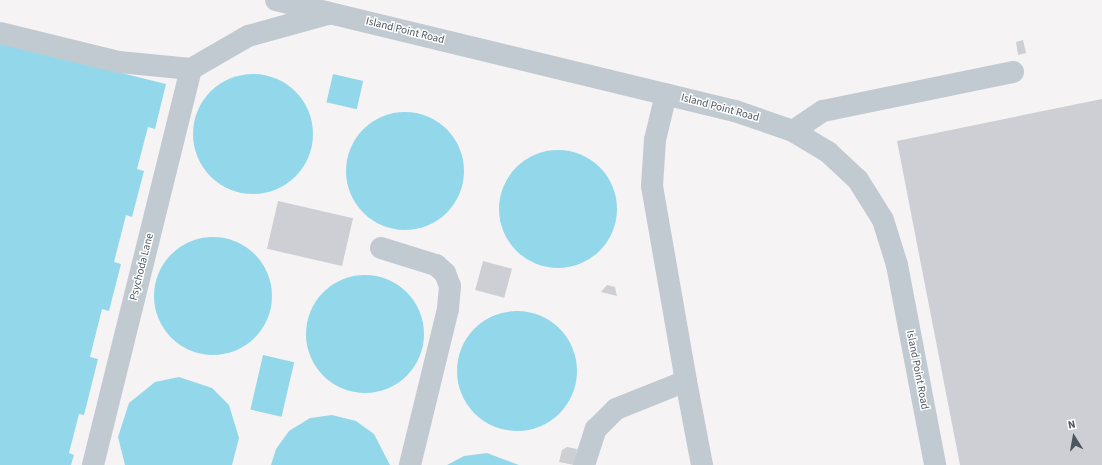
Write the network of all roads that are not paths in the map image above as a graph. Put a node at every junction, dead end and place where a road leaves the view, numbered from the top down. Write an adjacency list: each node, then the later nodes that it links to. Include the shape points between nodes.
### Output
1 (276, 0): 2 (street, Island Point Road)
2 (332, 13): 4 (street, via 248,36); 6 (street, Island Point Road)
3 (0, 33): 4 (street, via 118,62)
4 (191, 69): 10 (street, Psychoda Lane)
5 (1013, 72): 7 (street, via 823,111)
6 (666, 94): 7 (street, Island Point Road, via 735,111); 9 (street, via 655,140 652,186)
7 (793, 131): 14 (street, Island Point Road, via 844,165 858,180 883,220 897,265)
8 (381, 248): 11 (street, via 436,265 445,273 450,286 448,309)
9 (686, 381): 12 (street, via 616,409 596,429); 13 (street)
10 (93, 465)
11 (410, 465)
12 (584, 465)
13 (702, 465)
14 (935, 465)

